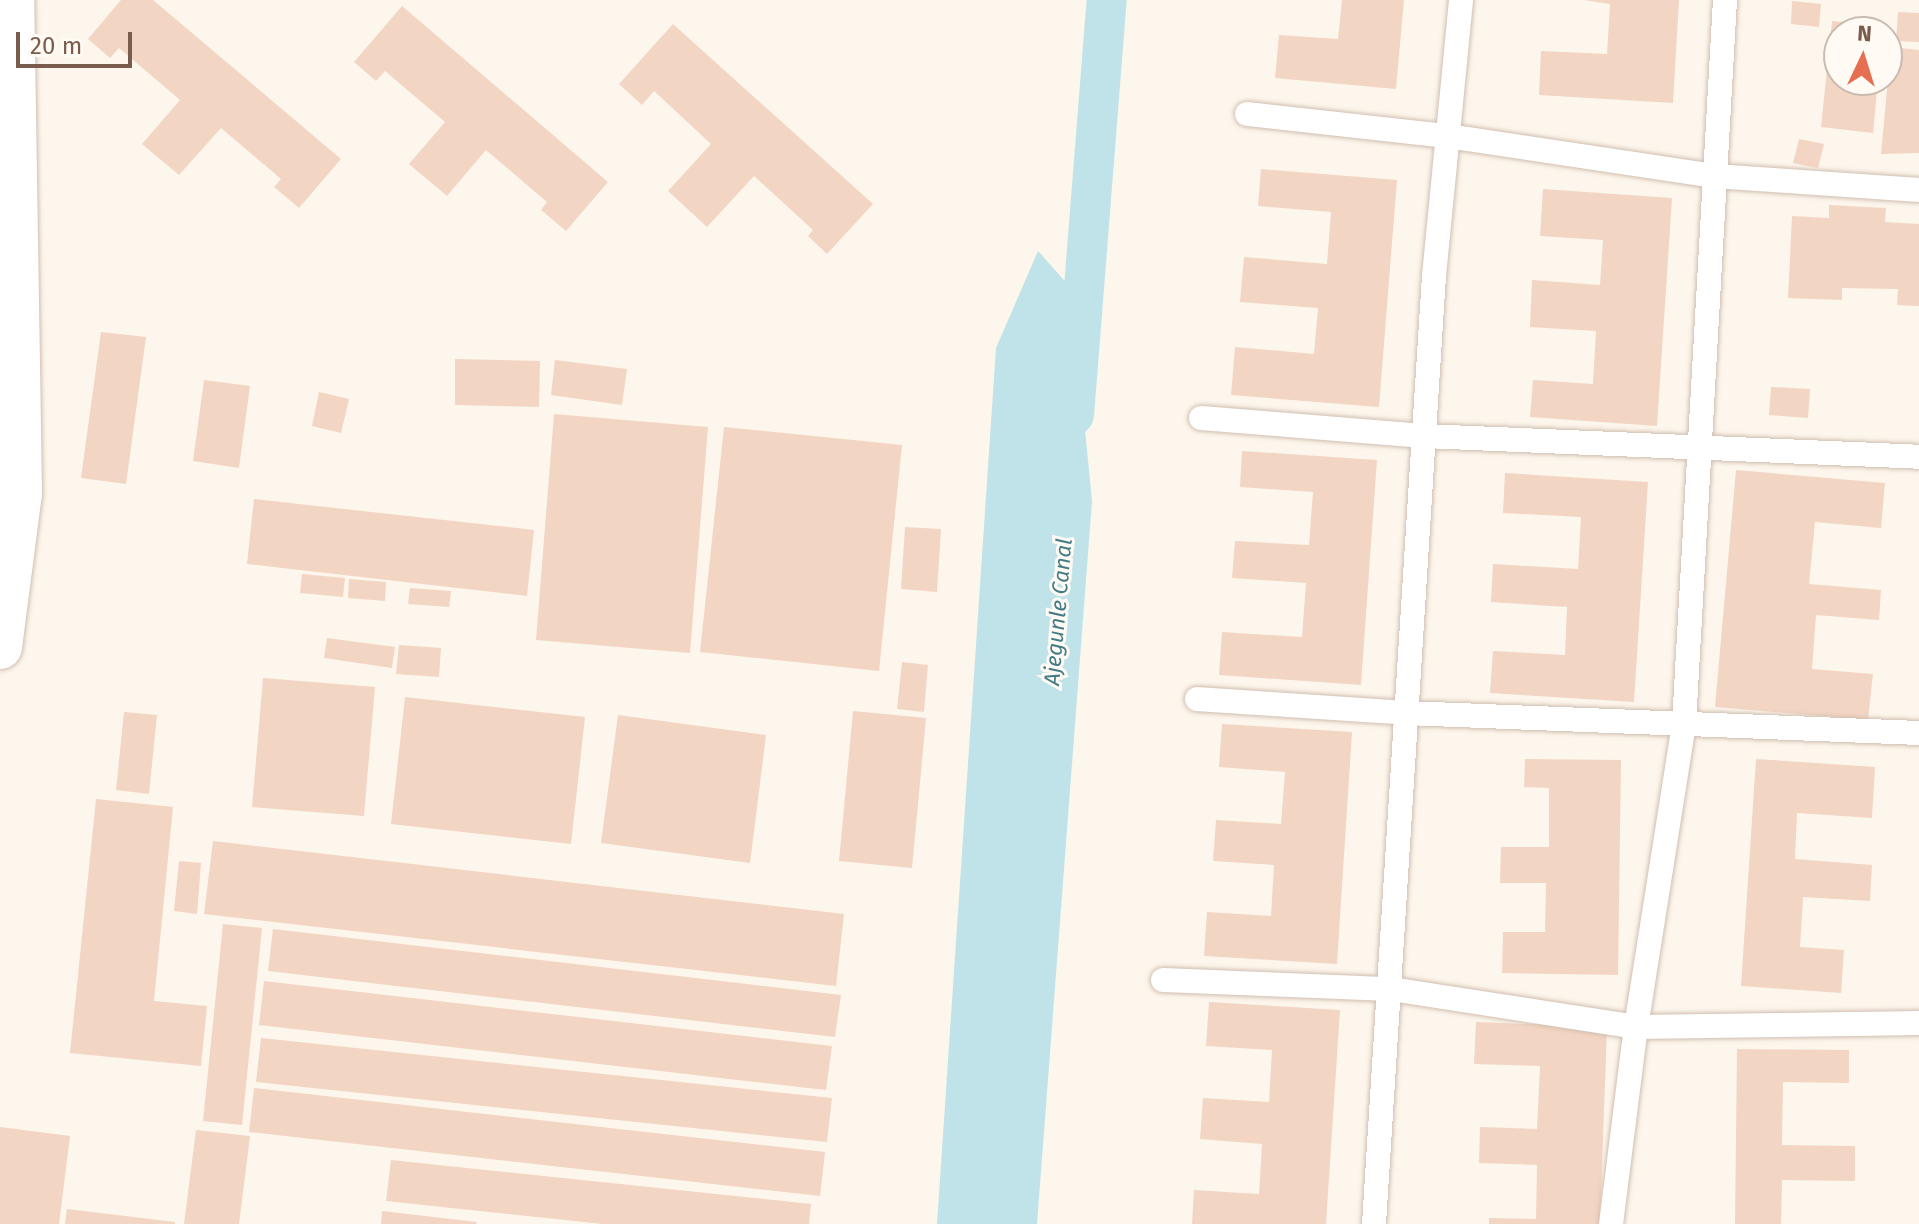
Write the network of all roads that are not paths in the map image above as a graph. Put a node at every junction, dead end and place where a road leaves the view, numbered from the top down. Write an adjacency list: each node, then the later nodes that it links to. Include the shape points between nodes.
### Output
1 (12, 0): 8 (street)
2 (1461, 0): 5 (lane)
3 (1725, 0): 6 (lane)
4 (1247, 114): 5 (lane)
5 (1447, 136): 6 (lane); 10 (lane)
6 (1715, 176): 7 (lane); 11 (lane)
7 (1919, 190)
8 (8, 230): 13 (street, via 20,493)
9 (1201, 418): 10 (lane)
10 (1424, 436): 11 (lane); 15 (lane)
11 (1700, 447): 12 (lane); 16 (lane)
12 (1919, 457)
13 (0, 647)
14 (1197, 699): 15 (lane)
15 (1406, 713): 16 (lane); 19 (lane)
16 (1684, 724): 17 (lane); 21 (lane)
17 (1919, 733)
18 (1163, 980): 19 (lane)
19 (1391, 989): 21 (lane); 22 (lane)
20 (1919, 1023): 21 (lane)
21 (1636, 1027): 23 (lane)
22 (1374, 1224)
23 (1611, 1224)

